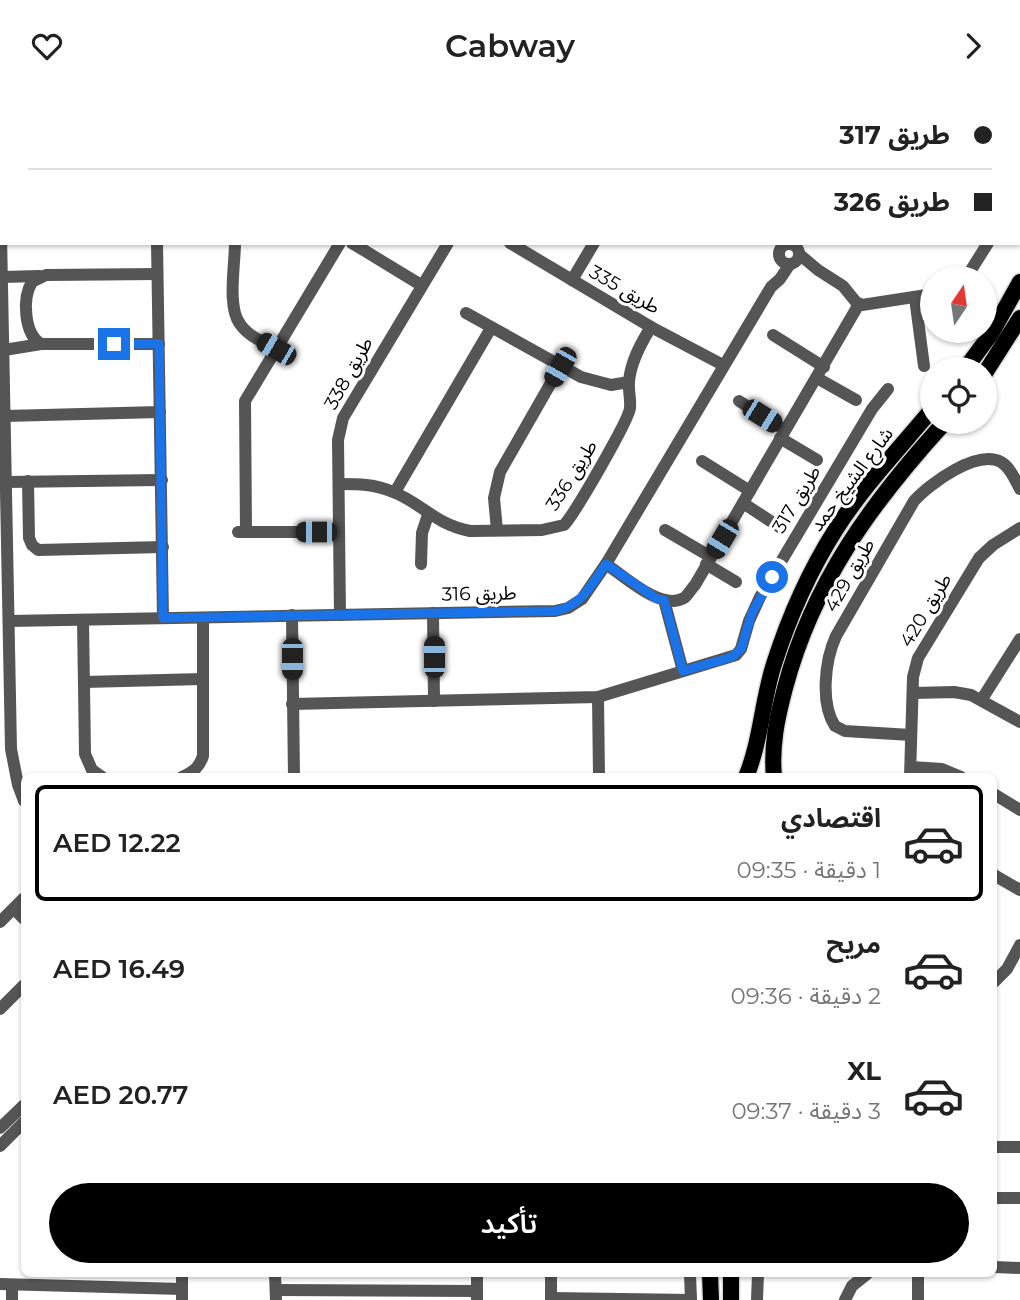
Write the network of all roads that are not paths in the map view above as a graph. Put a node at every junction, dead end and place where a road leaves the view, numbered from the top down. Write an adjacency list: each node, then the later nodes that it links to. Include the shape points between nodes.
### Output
1 (2, 245): 15 (street)
2 (156, 245): 13 (street)
3 (235, 245): 29 (street, via 233,311 251,335)
4 (339, 245): 29 (street)
5 (355, 245): 18 (street)
6 (447, 245): 18 (street, طريق 338)
7 (513, 245): 16 (street, طريق 335)
8 (593, 245): 16 (street)
9 (772, 245): 11 (street)
10 (986, 247): 12 (street)
11 (789, 252): 21 (street, via 844,286); 34 (street, طريق 316)
12 (974, 266)
13 (157, 274): 14 (street); 28 (street)
14 (40, 276): 15 (street); 27 (street, via 29,286 27,297 29,329)
15 (2, 277): 30 (street)
16 (572, 280): 24 (street, طريق 335)
17 (1020, 282): 32 (main road)
18 (421, 285): 52 (street, طريق 338, via 342,418)
19 (920, 297): 20 (street)
20 (915, 298): 21 (street); 31 (street)
21 (859, 304): 36 (street)
22 (466, 313): 25 (street)
23 (1020, 318): 33 (main road)
24 (651, 327): 34 (street, طريق 335); 37 (street, طريق 336, via 641,342)
25 (491, 328): 35 (street); 55 (street)
26 (773, 335): 36 (street)
27 (41, 344): 28 (street); 30 (street)
28 (159, 344): 42 (street)
29 (276, 349): 62 (street, via 243,408 242,532)
30 (4, 350): 39 (street)
31 (923, 357)
32 (974, 357)
33 (995, 357)
34 (723, 365): 66 (street, طريق 316)
35 (560, 367): 37 (street, via 596,382); 60 (street, via 500,472 494,498)
36 (820, 372): 40 (street); 45 (street)
37 (629, 382): 60 (street, طريق 336, via 630,409 568,521 558,528)
38 (888, 389): 77 (street, طريق 317, via 760,597 738,652)
39 (2, 392): 43 (street)
40 (856, 400)
41 (739, 401): 45 (street)
42 (160, 412): 43 (street); 49 (street)
43 (5, 416): 53 (street)
44 (920, 424): 92 (main road, شارع الشيخ حمد, via 836,529 807,582 774,665)
45 (783, 434): 47 (street); 54 (street)
46 (935, 434): 93 (main road, شارع الشيخ حمد, via 848,542 820,594 789,672 773,743)
47 (817, 460)
48 (702, 461): 54 (street)
49 (162, 480): 50 (street); 63 (street)
50 (28, 481): 53 (street); 63 (street, via 29,538 38,550)
51 (1018, 481): 86 (street, طريق 429, via 1005,465 986,459 929,486 914,502 832,645 827,707 835,726 845,731)
52 (339, 484): 55 (street, طريق 336, via 368,484); 62 (street, طريق 338)
53 (4, 488): 75 (street)
54 (750, 491): 56 (street)
55 (395, 492): 57 (street, طريق 336)
56 (743, 503): 58 (street); 64 (street)
57 (428, 515): 60 (street, طريق 336, via 459,529); 65 (street)
58 (781, 527)
59 (1020, 528): 80 (street, طريق 420, via 979,558 918,658)
60 (497, 530)
61 (665, 530): 64 (street)
62 (339, 532): 71 (street, طريق 338)
63 (163, 547): 72 (street)
64 (709, 561): 67 (street); 68 (street, via 685,597)
65 (421, 564)
66 (606, 564): 68 (street); 69 (street, طريق 316, via 582,599 568,608)
67 (736, 582)
68 (664, 600): 77 (street)
69 (433, 613): 71 (street, طريق 316); 83 (street)
70 (292, 615): 71 (street, طريق 316); 73 (street, طريق 316); 84 (street)
71 (340, 615)
72 (163, 618): 73 (street, طريق 316); 74 (street, طريق 316)
73 (203, 618): 78 (street)
74 (83, 620): 75 (street, طريق 316); 79 (street)
75 (9, 621): 95 (street, via 11,749)
76 (1020, 639): 82 (street)
77 (683, 671): 81 (street, طريق 317)
78 (203, 678): 79 (street); 89 (street, via 203,756)
79 (84, 682): 88 (street, via 86,760)
80 (912, 693): 82 (street, via 954,692); 86 (street, طريق 420)
81 (598, 697): 83 (street, طريق 317); 91 (street)
82 (982, 699): 85 (street)
83 (434, 701): 84 (street, طريق 317)
84 (292, 704): 90 (street)
85 (1020, 722)
86 (911, 735): 87 (street, طريق 420)
87 (910, 772): 94 (street, via 942,769)
88 (96, 773)
89 (191, 773)
90 (294, 773)
91 (599, 773)
92 (748, 773)
93 (774, 773)
94 (952, 773)
95 (21, 793)
96 (998, 796): 97 (street)
97 (1020, 810)
98 (997, 877): 99 (street)
99 (1020, 890)
100 (21, 901): 101 (street)
101 (14, 909): 102 (street); 103 (street)
102 (21, 916)
103 (0, 922)
104 (1019, 949): 105 (street)
105 (997, 979)
106 (21, 988): 107 (street)
107 (0, 1009)
108 (21, 1108): 110 (street)
109 (21, 1125): 111 (street)
110 (0, 1128)
111 (0, 1146)
112 (997, 1147): 113 (street)
113 (1020, 1147)
114 (997, 1198): 115 (street)
115 (1020, 1198)
116 (997, 1267): 117 (street)
117 (1020, 1268)
118 (275, 1277): 132 (street)
119 (477, 1277): 133 (street)
120 (551, 1277): 134 (street)
121 (691, 1277): 136 (street)
122 (710, 1277): 137 (main road)
123 (731, 1277): 138 (main road)
124 (758, 1277): 139 (street)
125 (847, 1277): 130 (street)
126 (863, 1277): 130 (street)
127 (918, 1277): 141 (street)
128 (100, 1280): 129 (street); 131 (street)
129 (6, 1285): 135 (street)
130 (852, 1286): 140 (street)
131 (182, 1294)
132 (276, 1295): 133 (street)
133 (477, 1296)
134 (551, 1299): 136 (street)
135 (12, 1300)
136 (691, 1300)
137 (711, 1300)
138 (731, 1300)
139 (757, 1300)
140 (845, 1300)
141 (918, 1300)

